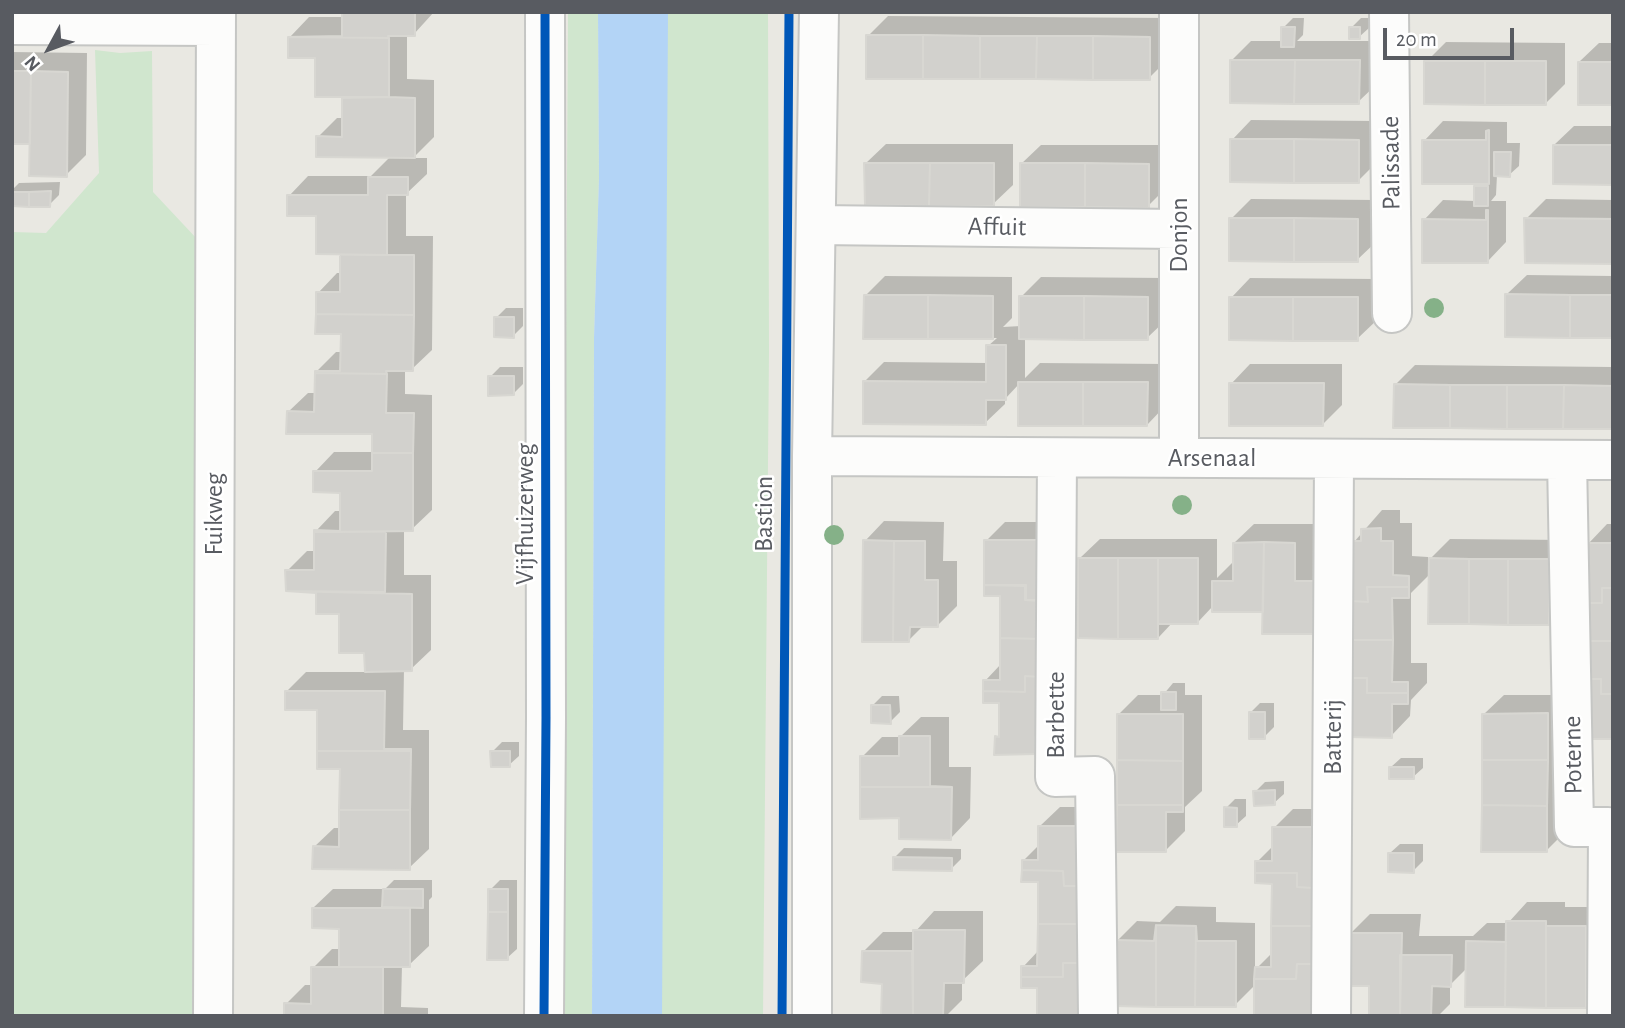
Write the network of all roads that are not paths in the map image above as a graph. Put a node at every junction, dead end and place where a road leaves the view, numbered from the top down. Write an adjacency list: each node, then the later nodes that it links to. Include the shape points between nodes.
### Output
1 (545, 12): 17 (street, Vijfhuizerweg)
2 (819, 12): 7 (street, Bastion)
3 (1179, 12): 8 (street, Donjon)
4 (1389, 12): 9 (street, Palissade)
5 (216, 19): 6 (street); 16 (street, Fuikweg)
6 (12, 25)
7 (816, 225): 8 (street, Affuit); 10 (street, Bastion)
8 (1179, 229): 12 (street, Donjon)
9 (1392, 313)
10 (812, 456): 11 (street, Arsenaal); 18 (street, Bastion)
11 (1057, 457): 12 (street, Arsenaal); 19 (street, Barbette, via 1055,777 1095,776)
12 (1179, 458): 13 (street, Arsenaal)
13 (1334, 459): 14 (street, Arsenaal); 20 (street, Batterij)
14 (1567, 460): 15 (street, Arsenaal); 21 (street, Poterne, via 1574,827 1608,827)
15 (1613, 460)
16 (213, 1016)
17 (544, 1016)
18 (811, 1016)
19 (1098, 1016)
20 (1331, 1016)
21 (1607, 1016)

